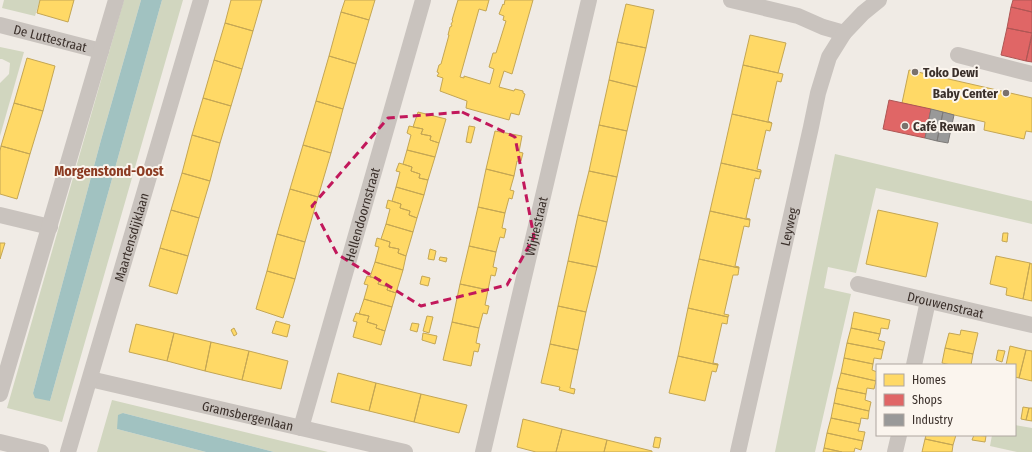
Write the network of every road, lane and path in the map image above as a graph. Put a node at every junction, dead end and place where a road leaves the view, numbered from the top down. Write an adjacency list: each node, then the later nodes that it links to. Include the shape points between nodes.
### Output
1 (116, 0): 10 (street)
2 (201, 0): 19 (street, Maartensdijklaan)
3 (423, 0): 21 (street, Hellendoornstraat)
4 (589, 0): 27 (street, Wijhestraat)
5 (731, 0): 9 (street, via 798,16)
6 (878, 0): 7 (street, Leyweg)
7 (868, 6): 9 (street, Leyweg)
8 (0, 25): 10 (street, De Luttestraat)
9 (844, 33): 28 (street, Leyweg, via 829,57 818,93)
10 (101, 51): 14 (street)
11 (958, 55): 12 (street)
12 (1032, 74)
13 (0, 215): 14 (street)
14 (50, 227): 20 (street)
15 (858, 284): 16 (street, Drouwenstraat)
16 (928, 301): 17 (street, Drouwenstraat); 18 (street)
17 (1032, 325)
18 (914, 364)
19 (90, 379): 21 (street, Gramsbergenlaan); 25 (street, Maartensdijklaan)
20 (0, 394)
21 (301, 428): 26 (street, Gramsbergenlaan)
22 (899, 436): 29 (street)
23 (0, 442): 24 (street)
24 (41, 452)
25 (68, 452)
26 (405, 452)
27 (483, 452)
28 (738, 452)
29 (895, 452)

